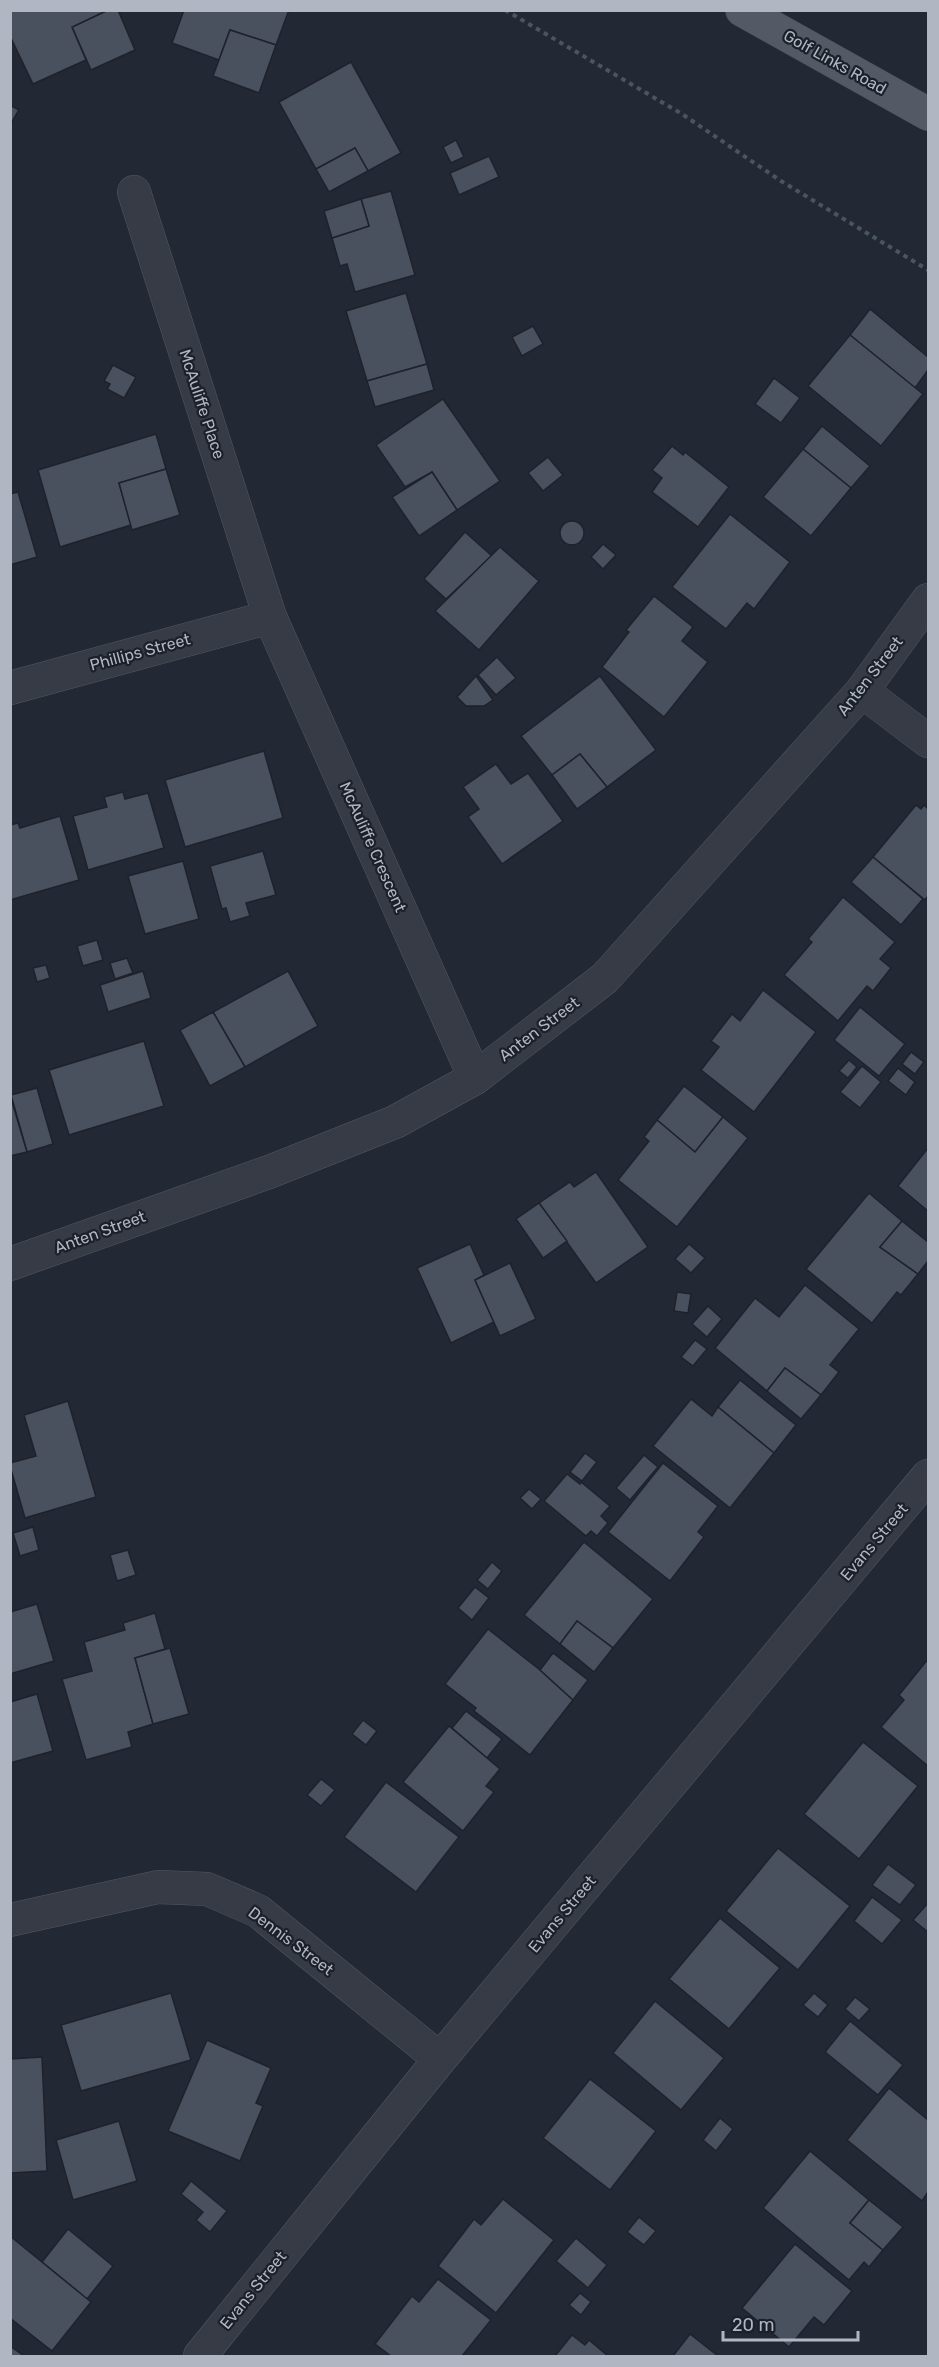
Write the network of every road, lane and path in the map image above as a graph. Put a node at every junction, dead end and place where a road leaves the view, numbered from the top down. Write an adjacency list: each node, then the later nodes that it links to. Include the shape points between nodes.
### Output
1 (505, 10): 5 (path, via 682,114 781,181)
2 (742, 10): 3 (main road, Golf Links Road)
3 (928, 114)
4 (134, 192): 7 (street, McAuliffe Place)
5 (928, 270)
6 (928, 600): 9 (street, Anten Street)
7 (270, 617): 8 (street, Phillips Street); 11 (street, McAuliffe Crescent)
8 (10, 688)
9 (862, 691): 10 (street); 11 (street, Anten Street, via 605,978)
10 (928, 741)
11 (475, 1078): 12 (street, Anten Street, via 395,1122)
12 (10, 1264)
13 (928, 1476): 15 (street, Evans Street)
14 (10, 1920): 15 (street, Dennis Street, via 158,1887 207,1889 258,1911)
15 (440, 2060): 16 (street, Evans Street)
16 (200, 2356)

